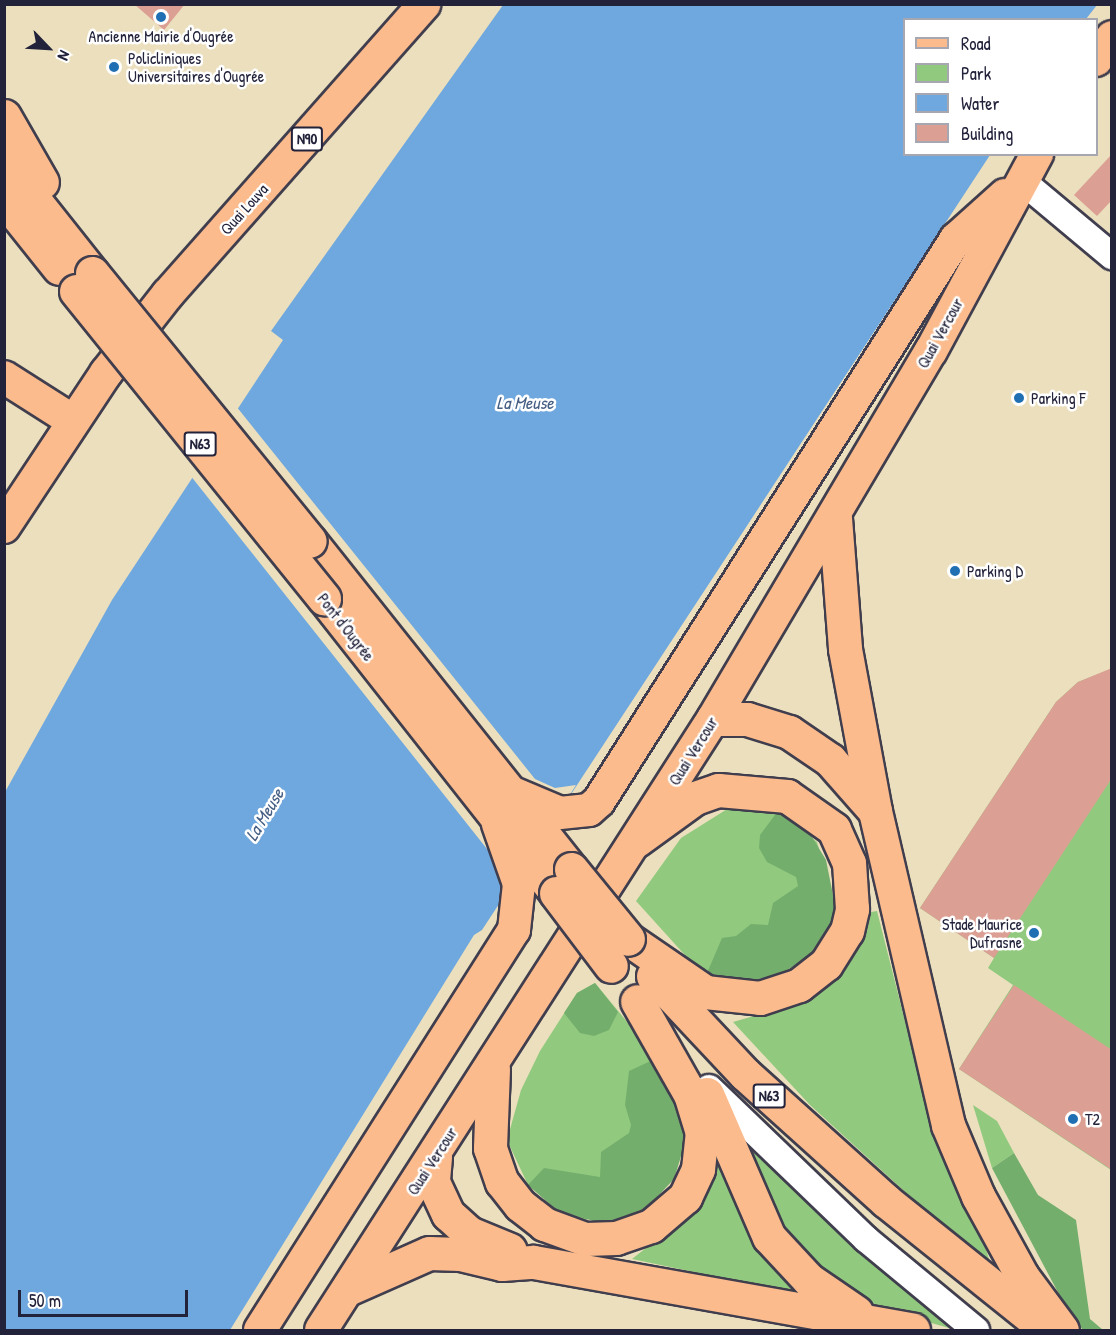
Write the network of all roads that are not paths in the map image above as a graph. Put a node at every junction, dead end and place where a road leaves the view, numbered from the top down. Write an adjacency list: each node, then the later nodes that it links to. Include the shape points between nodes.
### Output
1 (426, 4): 12 (main road, Quai Louva / N90, via 168,294)
2 (1112, 37): 3 (main road)
3 (1098, 57)
4 (4, 116): 9 (highway, via 46,188)
5 (4, 162): 9 (highway, N63)
6 (1029, 167): 10 (street); 13 (main road, Quai Vercour); 16 (main road, via 956,239 599,801 589,810 560,813)
7 (4, 199): 9 (highway, N63)
8 (4, 216): 9 (highway)
9 (52, 238): 16 (highway, Pont d'Ougrée / N63, bridge)
10 (1112, 255)
11 (4, 377): 12 (main road)
12 (72, 421): 14 (main road, N90)
13 (835, 518): 15 (main road, Quai Vercour); 17 (highway, via 844,649)
14 (4, 526)
15 (713, 719): 17 (highway, via 747,719 804,741 830,760); 18 (main road, Quai Vercour)
16 (500, 802): 19 (highway, Pont d'Ougrée / N63, bridge); 20 (highway, Pont d'Ougrée / N63, bridge); 27 (main road, via 519,884 514,930)
17 (875, 812): 32 (highway, via 948,1125 1011,1256)
18 (637, 840): 19 (highway, via 695,798 718,790 787,796 834,829 849,863 852,909 847,931 826,964 799,985 760,998 705,992); 22 (main road, Quai Vercour)
19 (628, 939): 31 (highway, N63, via 651,974 745,1074 886,1201)
20 (637, 1001): 21 (highway, N63); 22 (highway, via 691,1096 702,1133 698,1169 685,1197 651,1226 616,1238 585,1239 544,1224 520,1205 502,1182 490,1148)
21 (688, 1067): 26 (highway, N63, via 716,1110 747,1196 769,1237 809,1280); 30 (street, via 866,1239)
22 (493, 1069): 23 (main road, Quai Vercour)
23 (435, 1157): 24 (highway, via 438,1200 457,1224); 25 (main road, Quai Vercour)
24 (533, 1262): 25 (highway, via 502,1263 429,1253); 26 (highway)
25 (350, 1288): 28 (main road, Quai Vercour)
26 (868, 1319): 29 (highway, N63)
27 (260, 1330)
28 (321, 1330)
29 (913, 1330)
30 (976, 1330)
31 (1047, 1330)
32 (1062, 1330)

